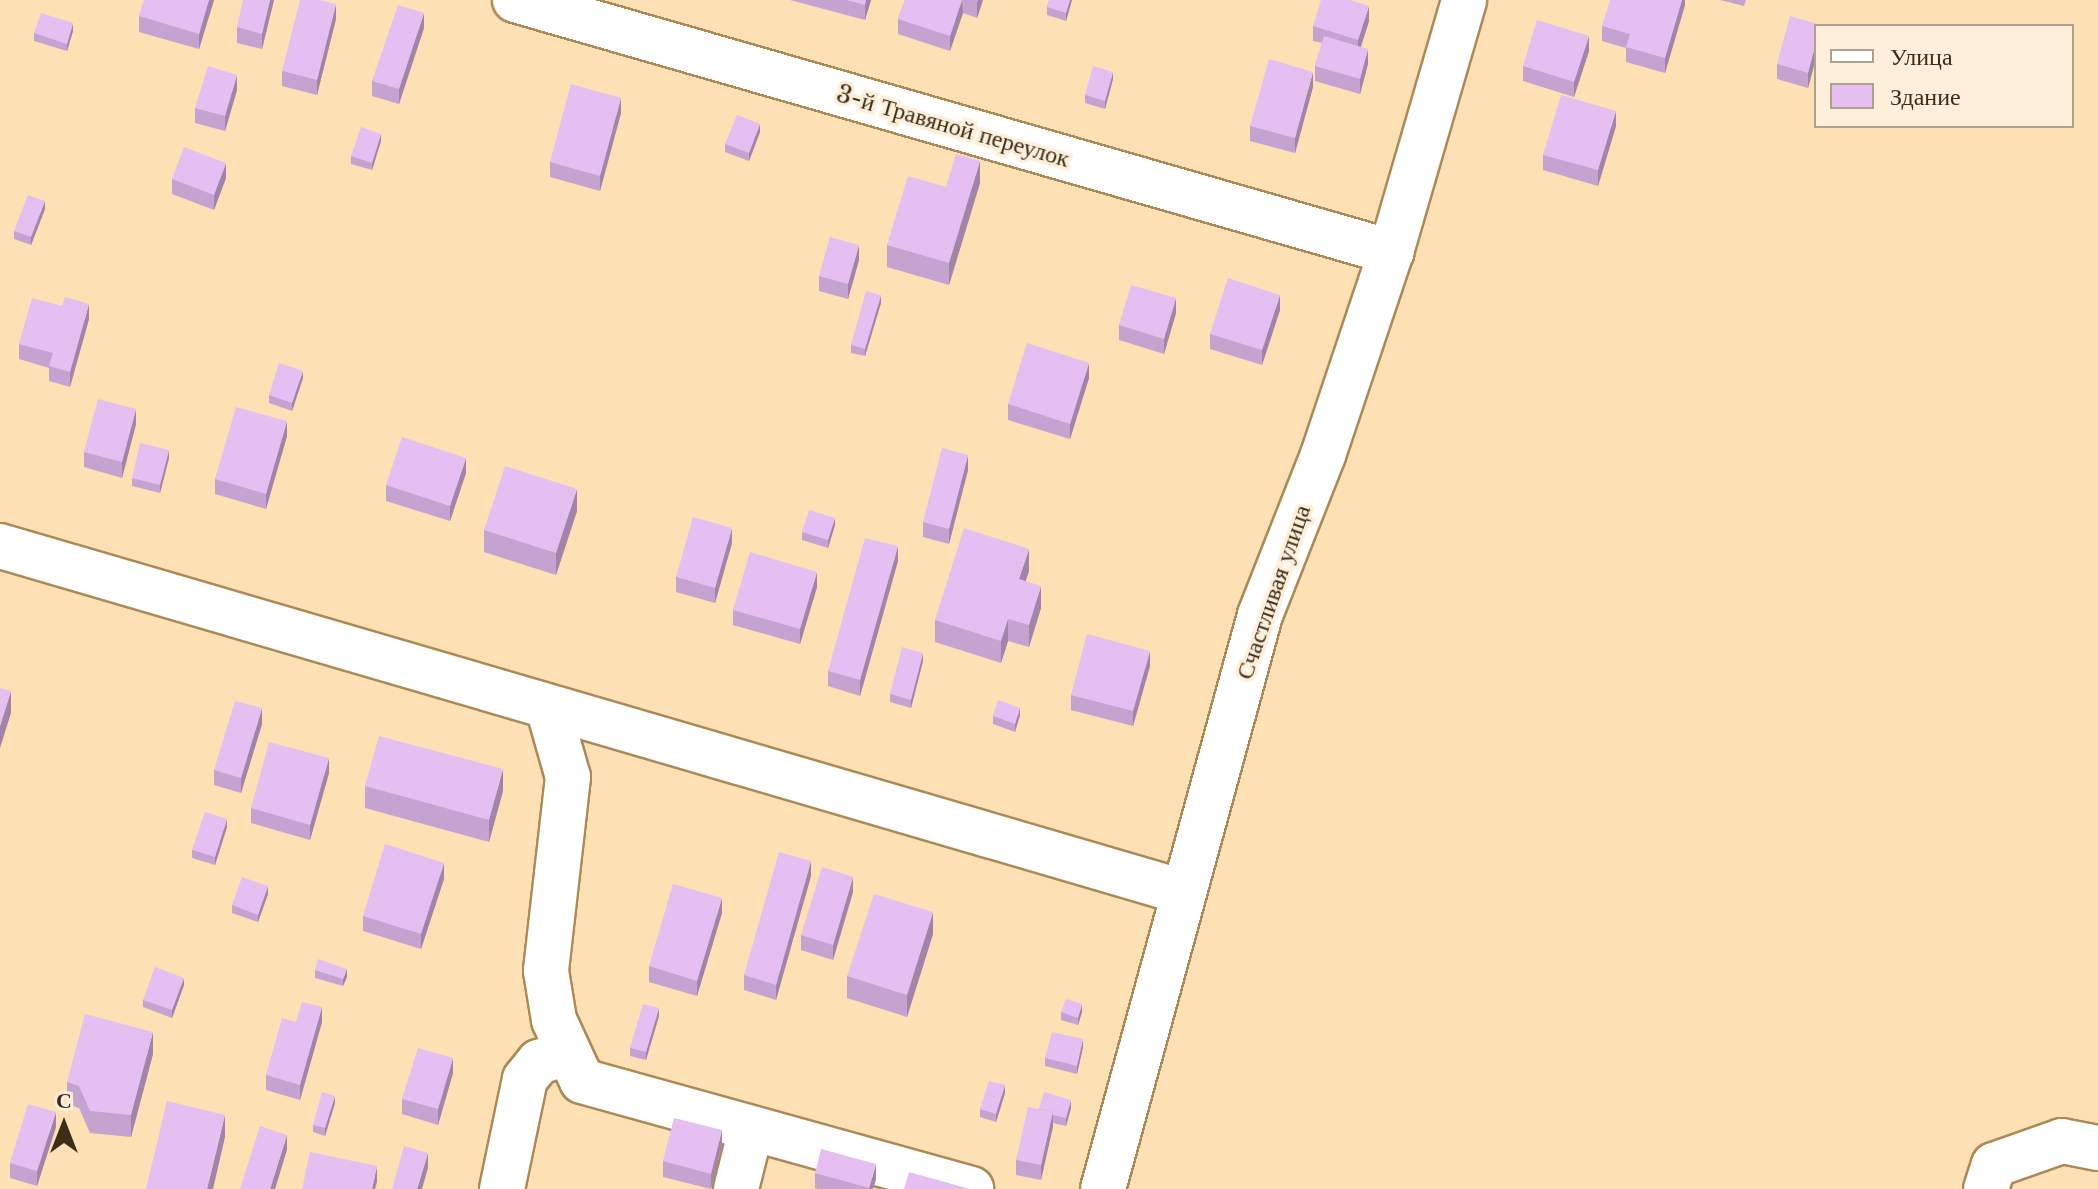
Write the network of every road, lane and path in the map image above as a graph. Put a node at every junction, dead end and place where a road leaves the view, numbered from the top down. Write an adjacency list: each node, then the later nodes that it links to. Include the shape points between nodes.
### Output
1 (515, 0): 3 (street, 3-й Травяной переулок)
2 (1464, 0): 3 (street, Счастливая улица)
3 (1391, 252): 6 (street, Счастливая улица, via 1323,455 1260,615)
4 (0, 546): 5 (street)
5 (548, 707): 6 (street); 7 (street, via 568,777 546,971)
6 (1183, 892): 13 (street, Счастливая улица)
7 (566, 1053): 8 (street, via 582,1081); 10 (street, via 539,1062 525,1079)
8 (751, 1129): 11 (street); 12 (street)
9 (2098, 1148): 14 (street, via 2062,1141 1994,1165)
10 (502, 1189)
11 (736, 1189)
12 (971, 1189)
13 (1103, 1189)
14 (1986, 1189)

